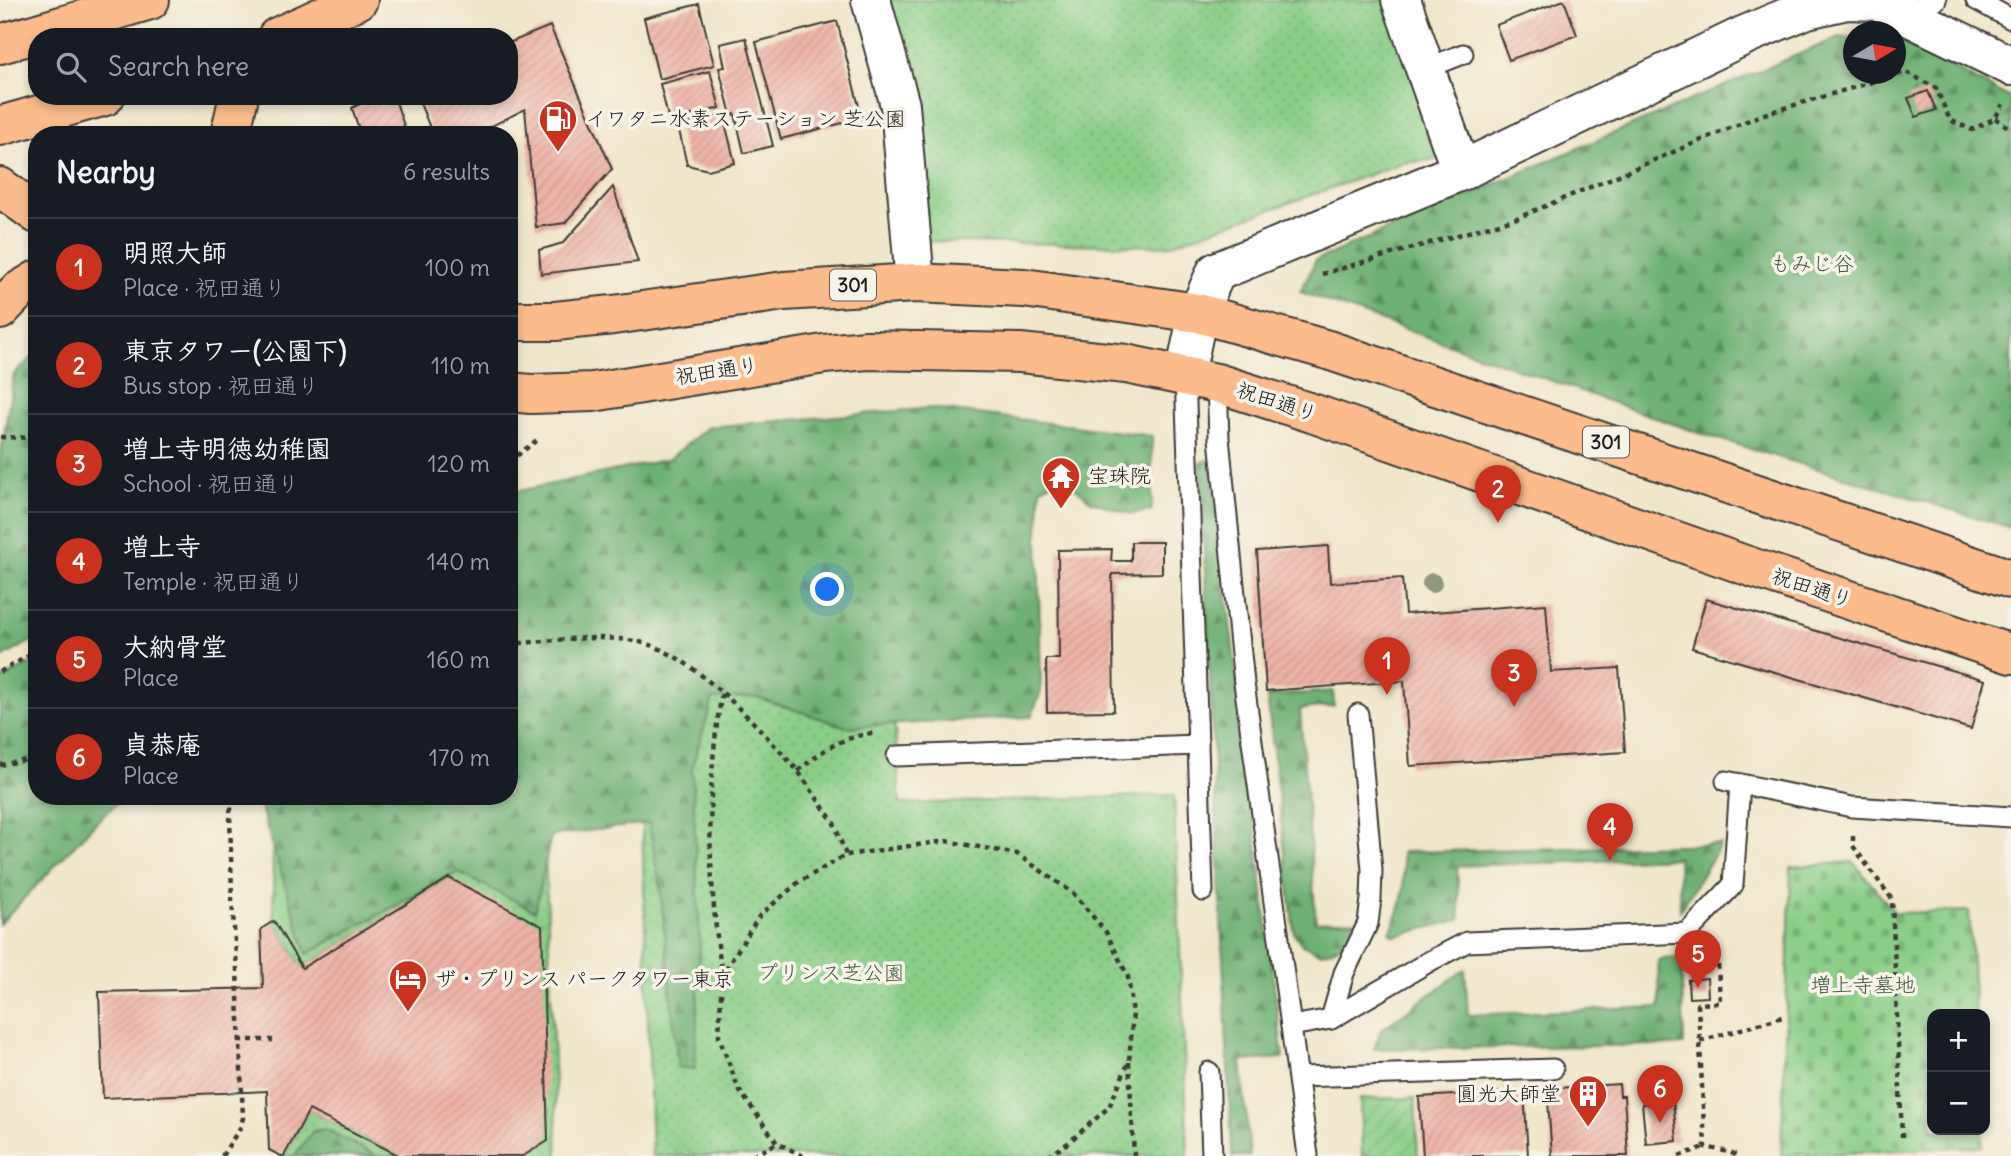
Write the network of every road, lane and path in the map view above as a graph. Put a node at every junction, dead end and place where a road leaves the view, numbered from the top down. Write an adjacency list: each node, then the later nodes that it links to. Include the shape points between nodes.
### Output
1 (150, 0): 8 (main road)
2 (358, 0): 9 (main road)
3 (871, 0): 25 (street, via 900,105)
4 (1401, 0): 13 (street)
5 (1976, 0): 7 (lane)
6 (1920, 7): 14 (street); 21 (street, via 1847,0 1807,9 1745,34)
7 (2011, 19)
8 (55, 28)
9 (297, 28)
10 (28, 36): 11 (main road)
11 (0, 44)
12 (1463, 54): 13 (lane)
13 (1425, 69): 21 (street)
14 (2009, 83): 17 (path)
15 (74, 105): 18 (main road)
16 (237, 105): 19 (main road)
17 (1996, 118): 20 (path); 24 (path, via 1972,130 1950,120 1936,88 1906,72 1761,115 1517,218)
18 (16, 122)
19 (232, 126)
20 (2011, 129)
21 (1461, 171): 28 (street, via 1216,272)
22 (0, 187): 23 (main road)
23 (28, 208)
24 (1309, 278)
25 (915, 283): 28 (main road, 301, via 1024,288); 29 (main road, 301, via 784,291 566,320)
26 (28, 285): 27 (main road)
27 (0, 310)
28 (1198, 313): 30 (street); 36 (main road, 301, via 1341,355)
29 (518, 321)
30 (1193, 378): 31 (main road, 祝田通り, via 1126,364 1020,352 867,350 593,392); 38 (main road, 祝田通り, via 1312,413); 44 (lane, via 1186,430); 58 (lane, via 1219,438 1244,683)
31 (518, 393)
32 (0, 437): 33 (path)
33 (28, 438)
34 (537, 440): 35 (path)
35 (518, 456)
36 (2011, 579)
37 (518, 644): 41 (path, via 625,638 658,648 691,666)
38 (2011, 654)
39 (28, 656): 40 (path)
40 (0, 672)
41 (722, 693): 48 (path); 55 (path, via 711,771 714,926)
42 (1358, 714): 57 (lane, via 1371,899 1368,923 1344,972)
43 (886, 730): 48 (path, via 847,737)
44 (1198, 745): 45 (lane); 53 (lane)
45 (897, 756)
46 (28, 760): 47 (path)
47 (0, 765)
48 (798, 771): 52 (path, via 834,823)
49 (232, 805): 59 (path)
50 (1852, 807): 51 (lane); 54 (lane, via 1733,783 1732,885); 66 (path, via 1853,846 1892,899)
51 (2011, 817)
52 (846, 855): 55 (path, via 799,882 760,915); 62 (path, via 959,843 1017,854 1073,893 1106,932 1128,977 1133,1013)
53 (1203, 891)
54 (1715, 904): 57 (lane, via 1687,933 1466,942); 61 (path, via 1720,1003 1698,1004)
55 (722, 975): 67 (path, via 719,1037 738,1090)
56 (1786, 1016): 61 (path)
57 (1331, 1018): 58 (lane)
58 (1292, 1026): 65 (lane)
59 (239, 1040): 60 (path); 69 (path, via 243,1118)
60 (272, 1040)
61 (1700, 1041): 68 (path)
62 (1129, 1061): 72 (path, via 1109,1107); 73 (path)
63 (1553, 1069): 65 (lane)
64 (1209, 1072): 74 (lane)
65 (1299, 1077): 75 (lane)
66 (1902, 1137)
67 (776, 1143): 70 (path); 71 (path)
68 (1705, 1147): 76 (path); 77 (path)
69 (222, 1156)
70 (753, 1156)
71 (803, 1156)
72 (1049, 1156)
73 (1134, 1156)
74 (1212, 1156)
75 (1308, 1156)
76 (1679, 1156)
77 (1738, 1156)

